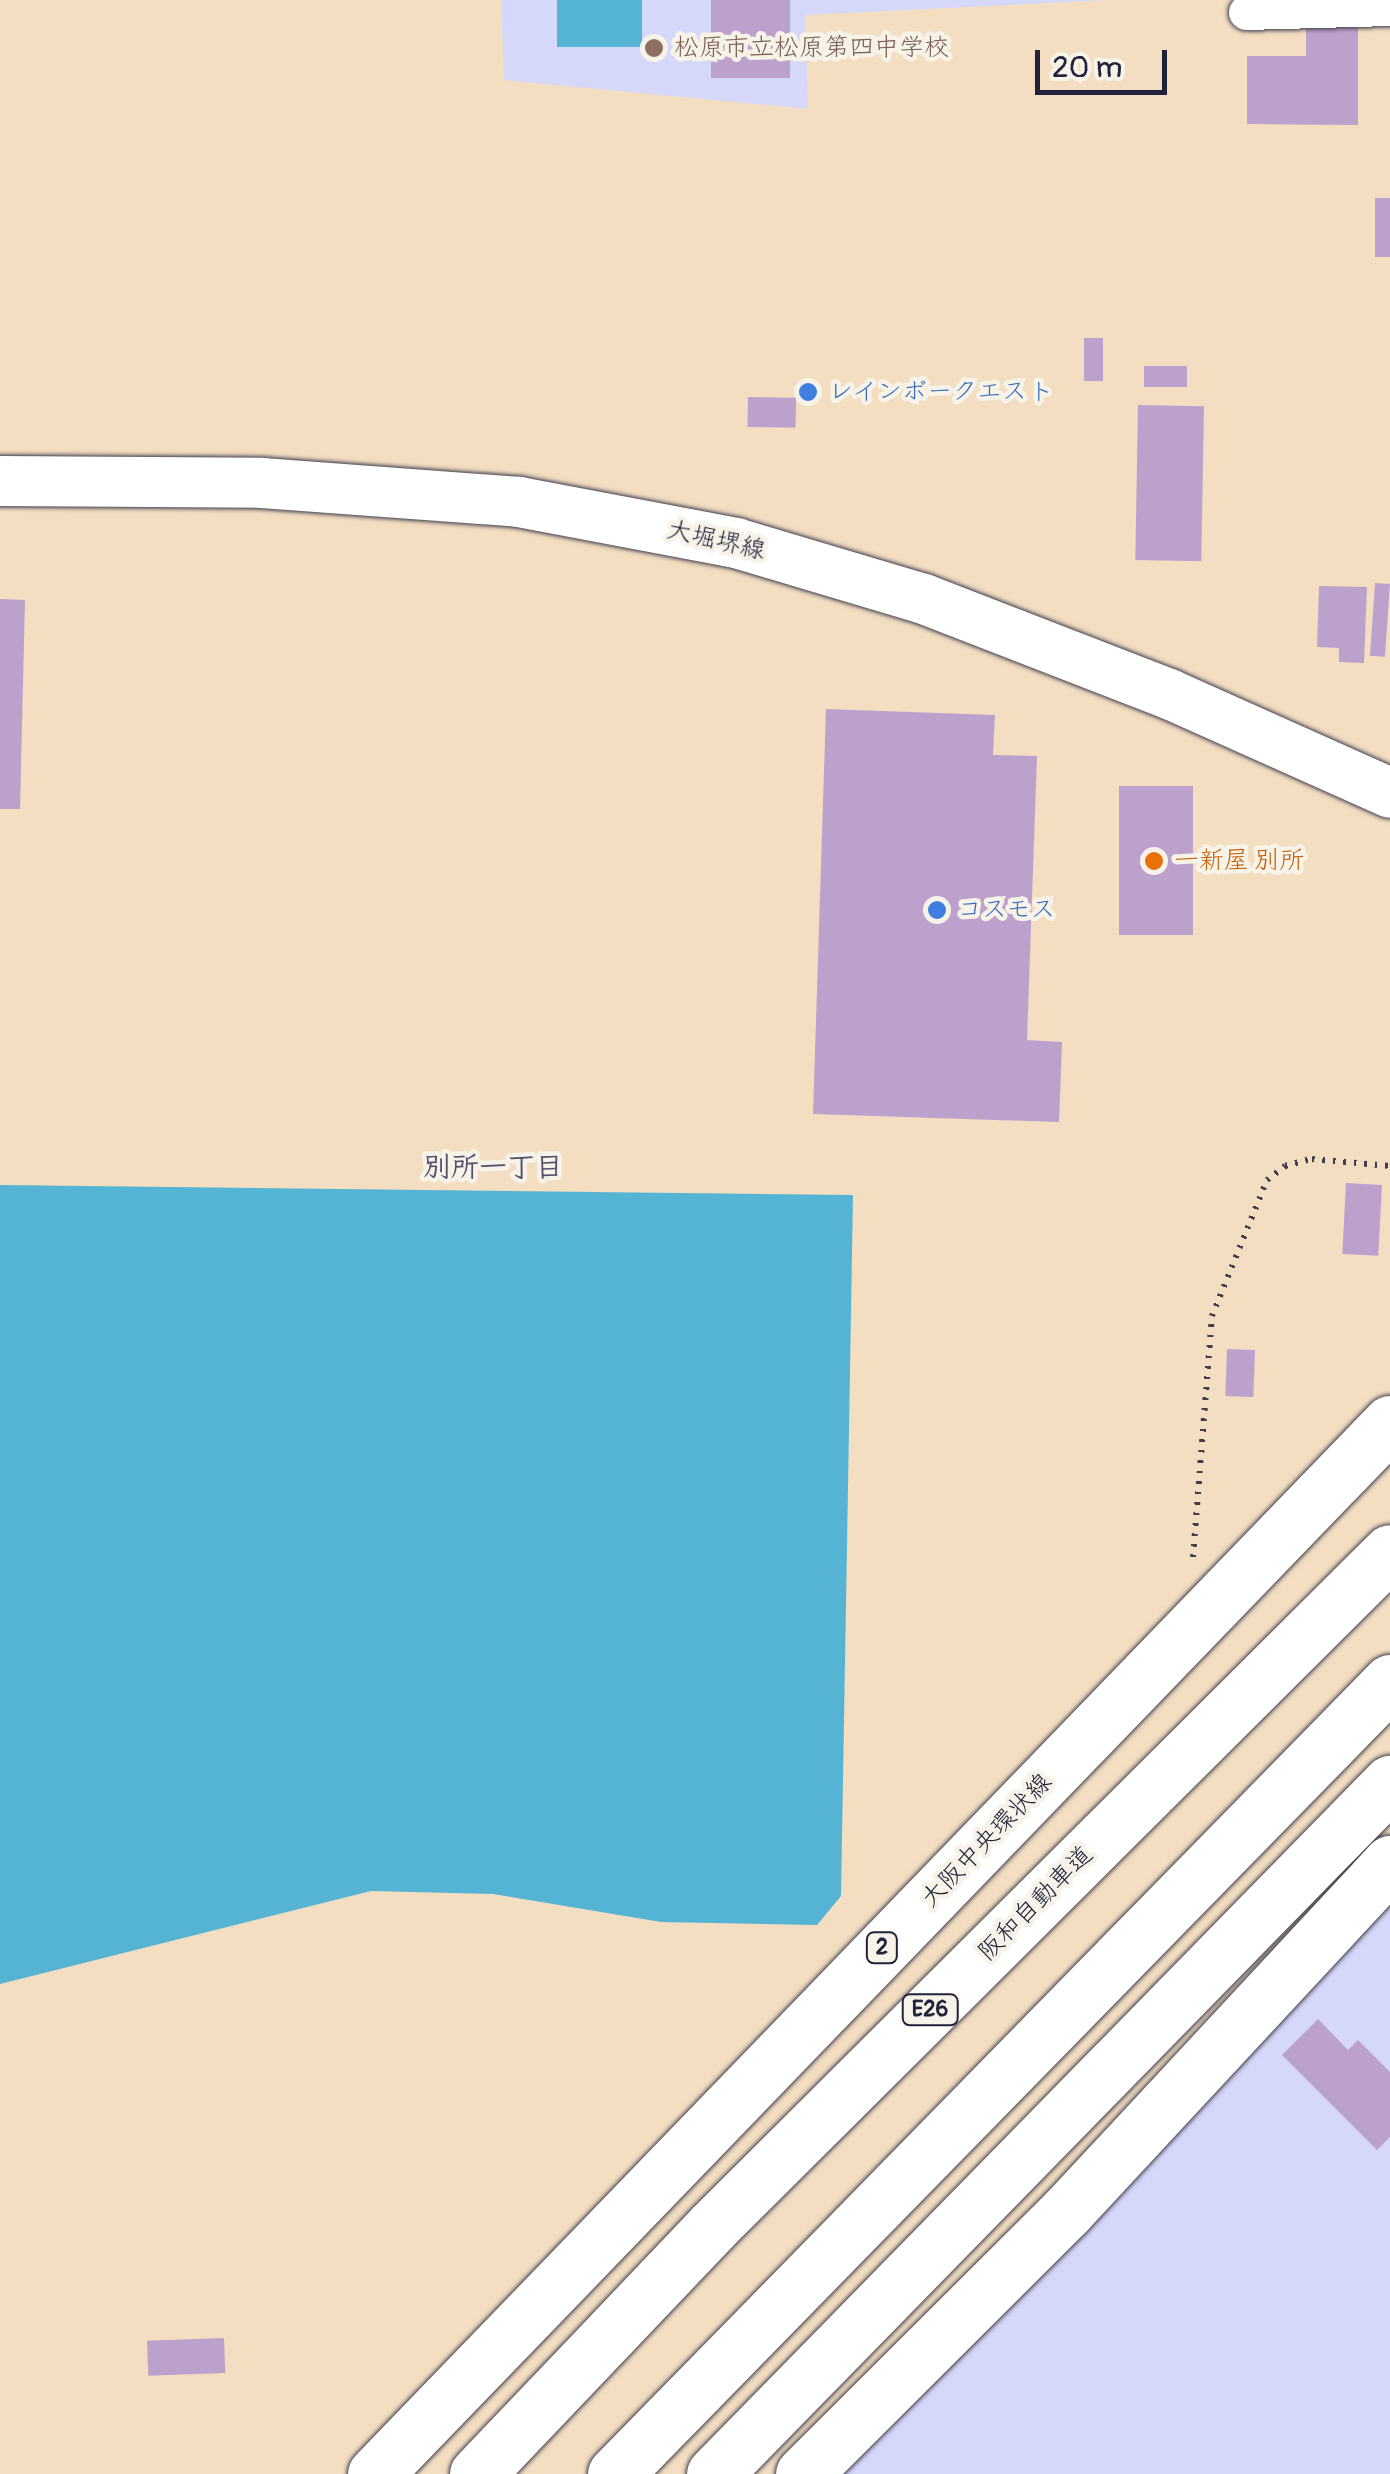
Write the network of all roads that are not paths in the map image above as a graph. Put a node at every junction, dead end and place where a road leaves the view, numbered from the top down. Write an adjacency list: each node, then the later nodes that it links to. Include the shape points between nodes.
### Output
1 (1390, 8): 2 (street)
2 (1246, 12)
3 (0, 481): 4 (main road, 大堀堺線, via 262,484 519,502 736,543 924,599 1170,694)
4 (1390, 794)
5 (1390, 1423): 10 (main road, 大阪中央環状線 / 2)
6 (1390, 1552): 11 (main road, 阪和自動車道 / E26, via 712,2226)
7 (1390, 1682): 12 (main road)
8 (1390, 1783): 13 (main road)
9 (1390, 1862): 14 (main road, via 1065,2213)
10 (375, 2474)
11 (477, 2474)
12 (615, 2474)
13 (714, 2474)
14 (803, 2474)

